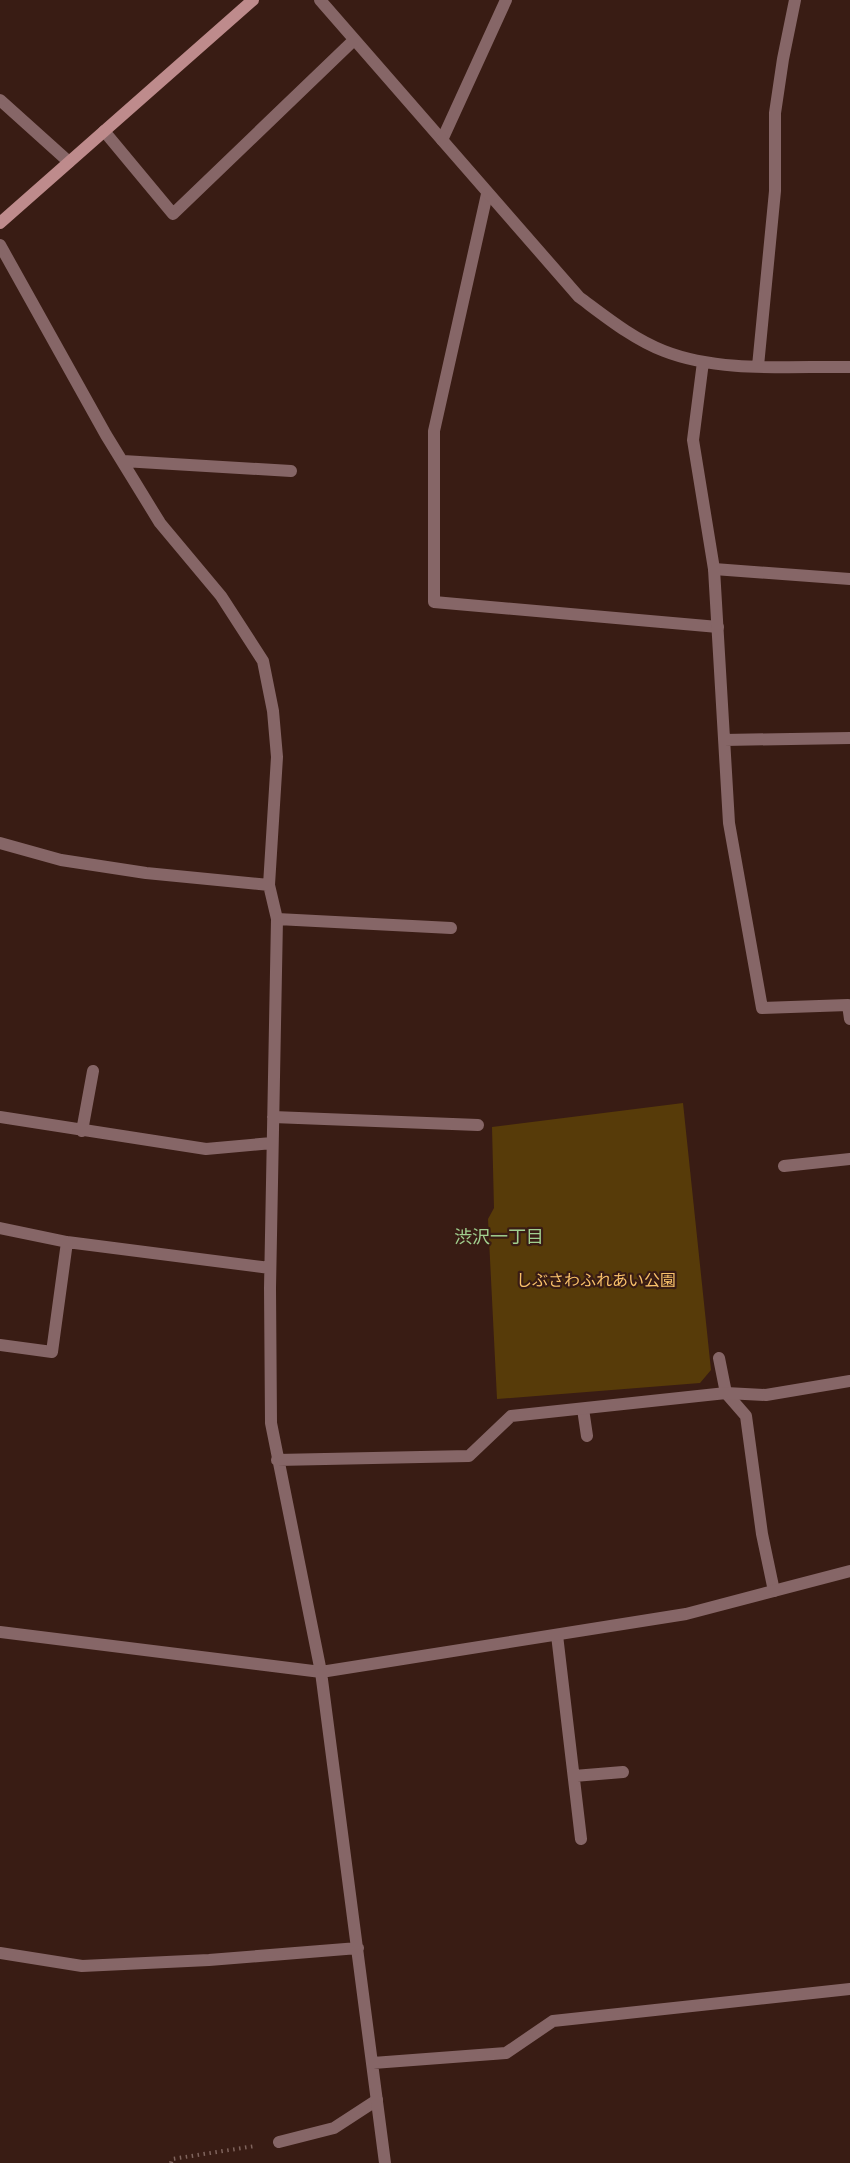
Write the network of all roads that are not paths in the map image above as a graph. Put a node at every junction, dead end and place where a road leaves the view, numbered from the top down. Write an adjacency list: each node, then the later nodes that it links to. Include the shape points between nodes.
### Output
1 (253, 0): 7 (street)
2 (320, 0): 5 (street)
3 (506, 0): 8 (street)
4 (795, 0): 14 (street, via 775,113 776,190)
5 (354, 40): 7 (street, via 173,214); 8 (street)
6 (0, 100): 9 (street)
7 (104, 131): 9 (street)
8 (442, 140): 10 (street)
9 (69, 162): 11 (street)
10 (487, 194): 13 (street, via 579,297 630,334 664,351); 20 (street, via 434,431 434,602)
11 (0, 223)
12 (0, 245): 16 (street)
13 (703, 362): 14 (street); 18 (street, via 693,440)
14 (758, 366): 15 (street)
15 (850, 367)
16 (123, 461): 17 (street); 24 (street, via 160,523 221,596 263,661 277,757)
17 (291, 471)
18 (714, 569): 19 (street); 20 (street)
19 (850, 579)
20 (718, 627): 22 (street)
21 (850, 738): 22 (street)
22 (724, 740): 27 (street, via 729,823 762,1008)
23 (0, 843): 24 (street, via 61,860)
24 (269, 885): 25 (street)
25 (277, 919): 26 (street); 31 (street)
26 (451, 928)
27 (849, 1005): 28 (street)
28 (850, 1019)
29 (93, 1071): 33 (street)
30 (0, 1117): 33 (street)
31 (273, 1117): 32 (street); 34 (street)
32 (478, 1125)
33 (82, 1131): 34 (street, via 206,1149)
34 (272, 1143): 39 (street)
35 (850, 1159): 36 (street)
36 (784, 1166)
37 (0, 1228): 38 (street)
38 (67, 1242): 39 (street); 40 (street, via 52,1352)
39 (270, 1268): 46 (street, via 271,1423)
40 (0, 1345)
41 (719, 1358): 43 (street)
42 (850, 1381): 43 (street, via 766,1395)
43 (726, 1393): 44 (street); 48 (street, via 746,1416)
44 (583, 1409): 45 (street); 46 (street, via 511,1416 469,1456)
45 (587, 1436)
46 (277, 1460): 51 (street)
47 (850, 1571): 48 (street)
48 (774, 1591): 50 (street, via 686,1614)
49 (0, 1632): 51 (street)
50 (557, 1635): 51 (street); 53 (street)
51 (321, 1672): 55 (street)
52 (623, 1772): 53 (street)
53 (574, 1776): 54 (street)
54 (581, 1839)
55 (358, 1948): 56 (street, via 82,1966); 58 (street)
56 (0, 1953)
57 (850, 1989): 58 (street, via 553,2022 506,2053)
58 (373, 2063): 59 (street)
59 (377, 2100): 60 (street, via 333,2128); 61 (street)
60 (279, 2142)
61 (385, 2163)

